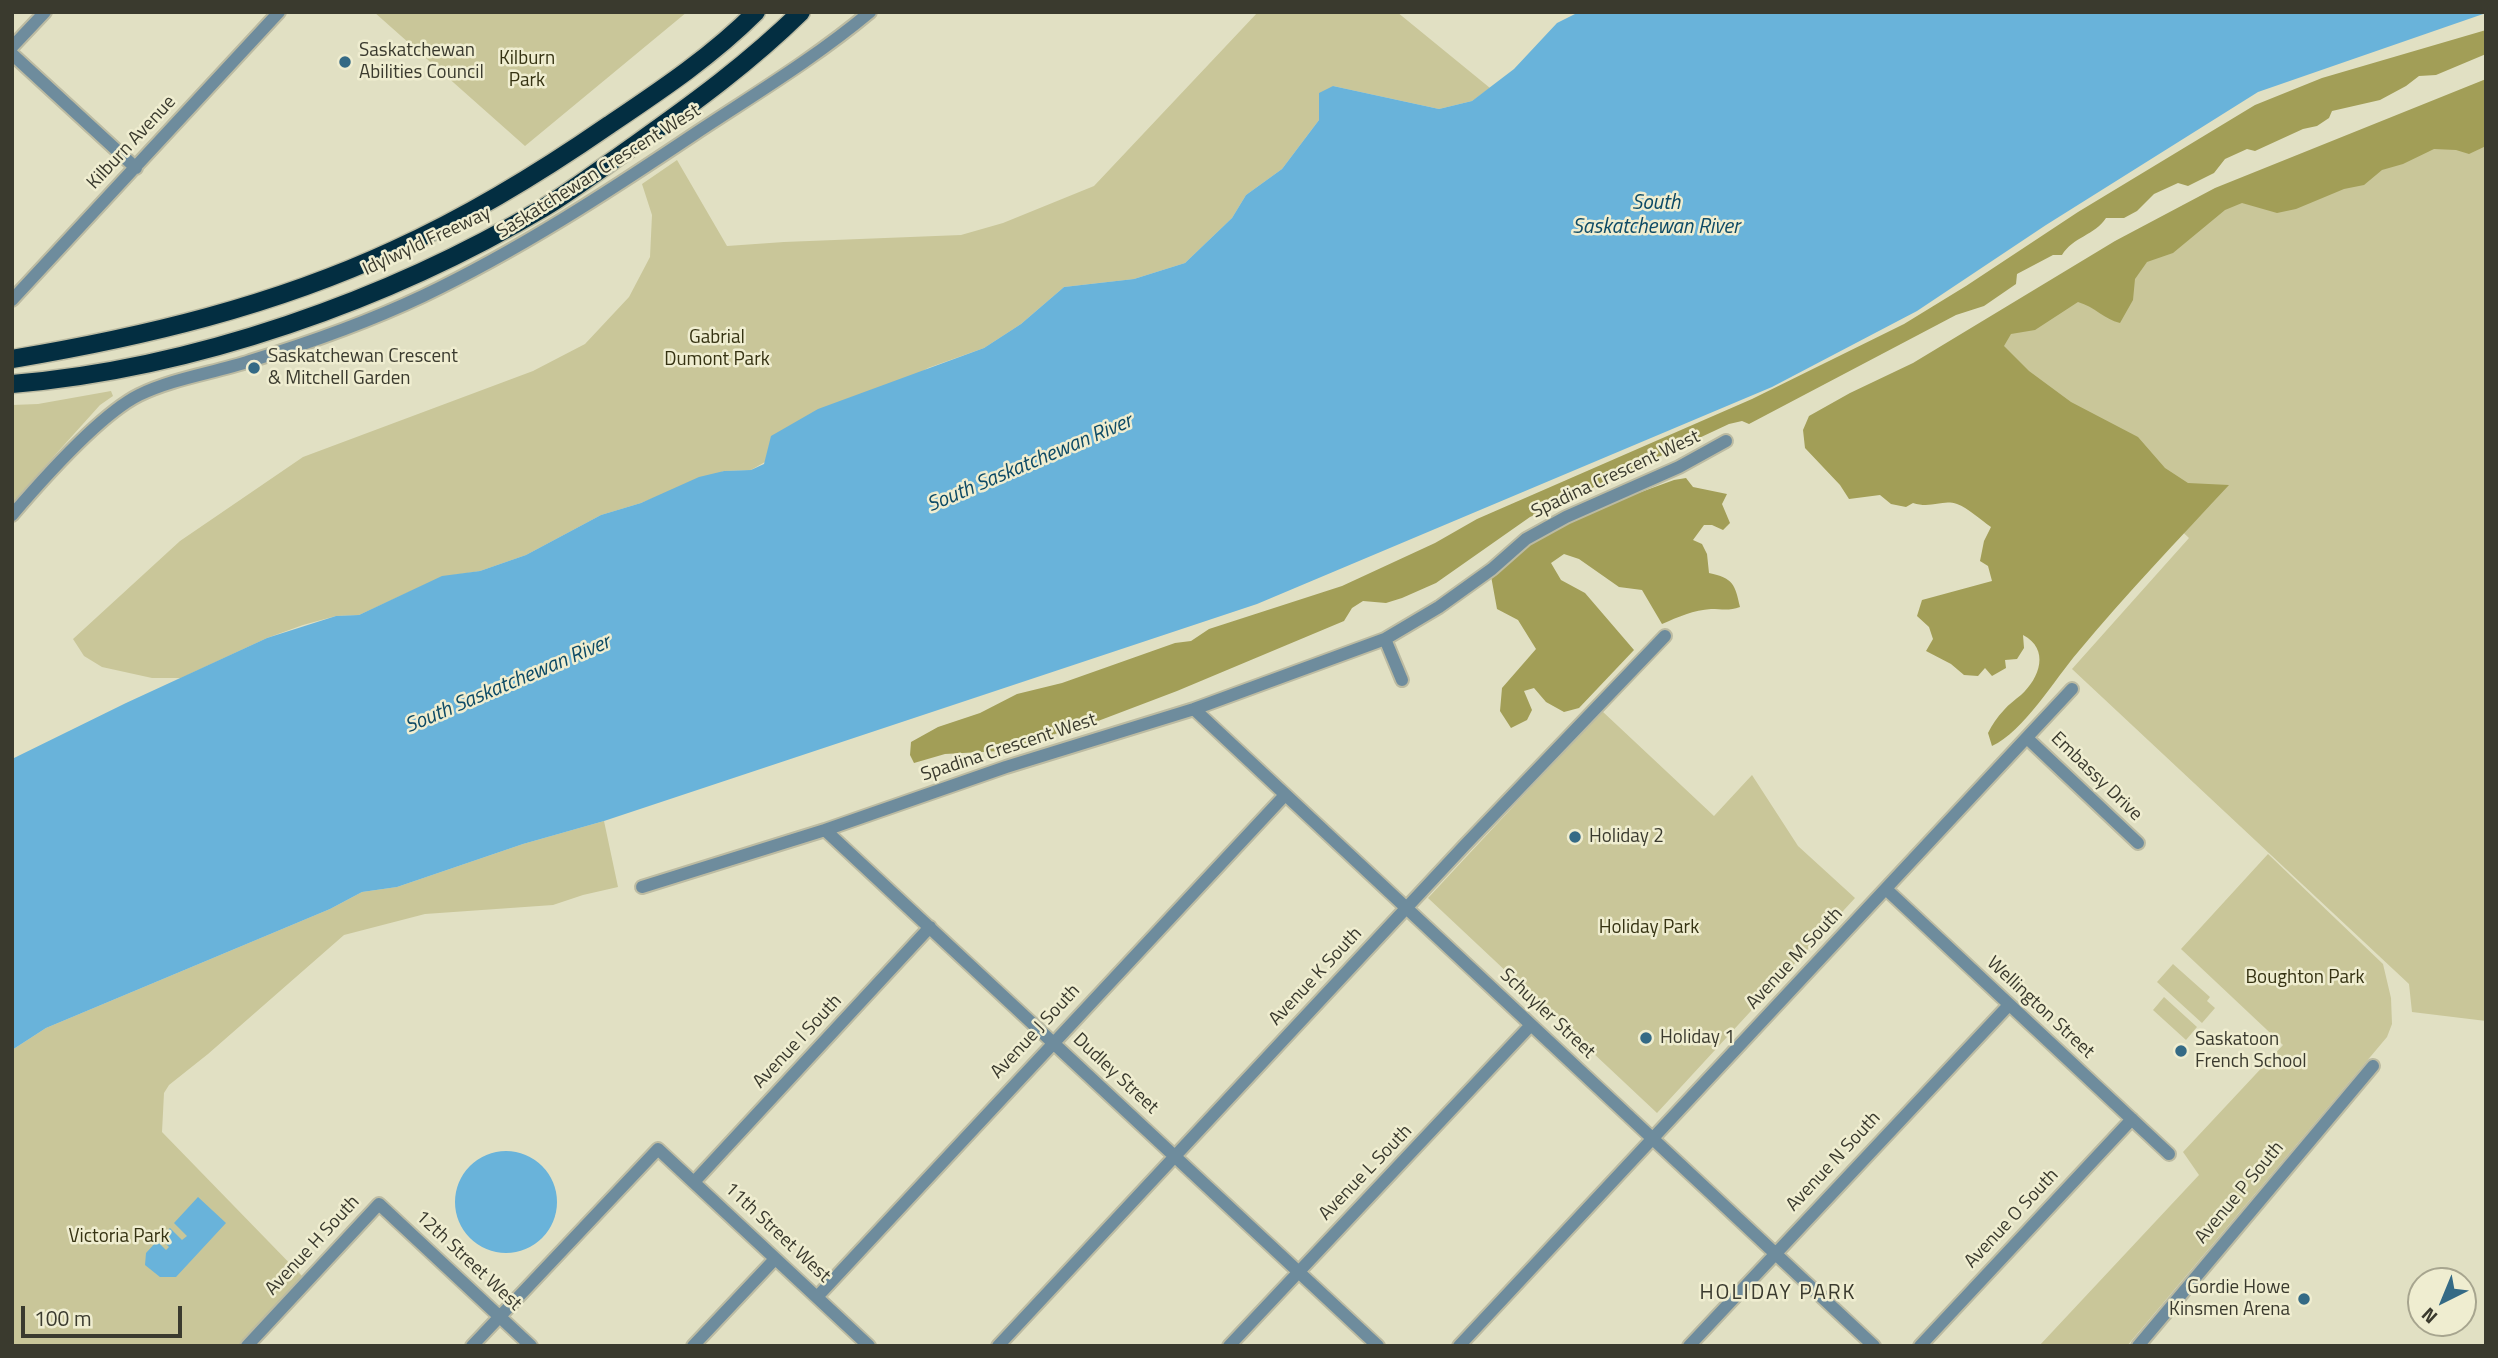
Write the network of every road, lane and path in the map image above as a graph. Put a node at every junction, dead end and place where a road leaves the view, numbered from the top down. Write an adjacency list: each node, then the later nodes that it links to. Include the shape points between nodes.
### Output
1 (45, 12): 7 (street)
2 (279, 12): 10 (street, Kilburn Avenue)
3 (739, 12): 9 (highway)
4 (757, 12): 9 (highway, Idylwyld Freeway, via 693,67)
5 (801, 12): 13 (highway, Idylwyld Freeway, via 736,72 545,206 430,266 320,313 183,356)
6 (870, 12): 15 (street, Saskatchewan Crescent West, via 820,52 621,184 502,256 332,334 138,396 107,417)
7 (12, 47)
8 (12, 54): 10 (street)
9 (560, 159): 12 (highway, Idylwyld Freeway, via 463,216 324,279 153,332)
10 (136, 168): 11 (street, Kilburn Avenue)
11 (12, 300)
12 (12, 359)
13 (12, 384)
14 (1726, 441): 17 (street, Spadina Crescent West, via 1526,539 1439,607)
15 (12, 515)
16 (1665, 636): 27 (street, Avenue K South)
17 (1385, 639): 18 (street); 20 (street, Spadina Crescent West)
18 (1402, 680)
19 (2072, 689): 21 (street, Avenue M South)
20 (1194, 709): 22 (street, Schuyler Street); 23 (street, Spadina Crescent West)
21 (2027, 738): 24 (street, Embassy Drive); 26 (street, Avenue M South)
22 (1284, 795): 27 (street, Schuyler Street); 31 (street, Avenue J South)
23 (825, 830): 25 (street, Spadina Crescent West); 28 (street, Dudley Street)
24 (2138, 843)
25 (642, 887)
26 (1886, 889): 29 (street, Wellington Street); 34 (street, Avenue M South)
27 (1407, 909): 30 (street, Schuyler Street); 36 (street, Avenue K South)
28 (930, 927): 31 (street, Dudley Street); 37 (street, Avenue I South)
29 (2008, 1006): 33 (street, Wellington Street); 39 (street, Avenue N South)
30 (1530, 1026): 34 (street, Schuyler Street); 41 (street, Avenue L South)
31 (1053, 1042): 36 (street, Dudley Street); 42 (street, Avenue J South)
32 (2373, 1066): 56 (street, Avenue P South)
33 (2132, 1119): 35 (street, Wellington Street); 55 (street, Avenue O South)
34 (1653, 1139): 39 (street, Schuyler Street); 52 (street, Avenue M South)
35 (2169, 1154)
36 (1175, 1157): 41 (street, Dudley Street); 49 (street, Avenue K South)
37 (694, 1182): 40 (street, 11th Street West); 43 (street, 11th Street West, via 658,1149)
38 (379, 1204): 43 (street, 12th Street West); 44 (street, Avenue H South)
39 (1776, 1253): 53 (street, Avenue N South); 54 (street, Schuyler Street)
40 (775, 1259): 42 (street, 11th Street West); 47 (street)
41 (1298, 1271): 50 (street, Avenue L South); 51 (street, Dudley Street)
42 (817, 1297): 48 (street, 11th Street West)
43 (499, 1317): 45 (street); 46 (street, 12th Street West)
44 (252, 1344)
45 (472, 1346)
46 (530, 1346)
47 (693, 1346)
48 (869, 1346)
49 (998, 1346)
50 (1229, 1346)
51 (1378, 1346)
52 (1459, 1346)
53 (1689, 1346)
54 (1874, 1346)
55 (1920, 1346)
56 (2138, 1346)

